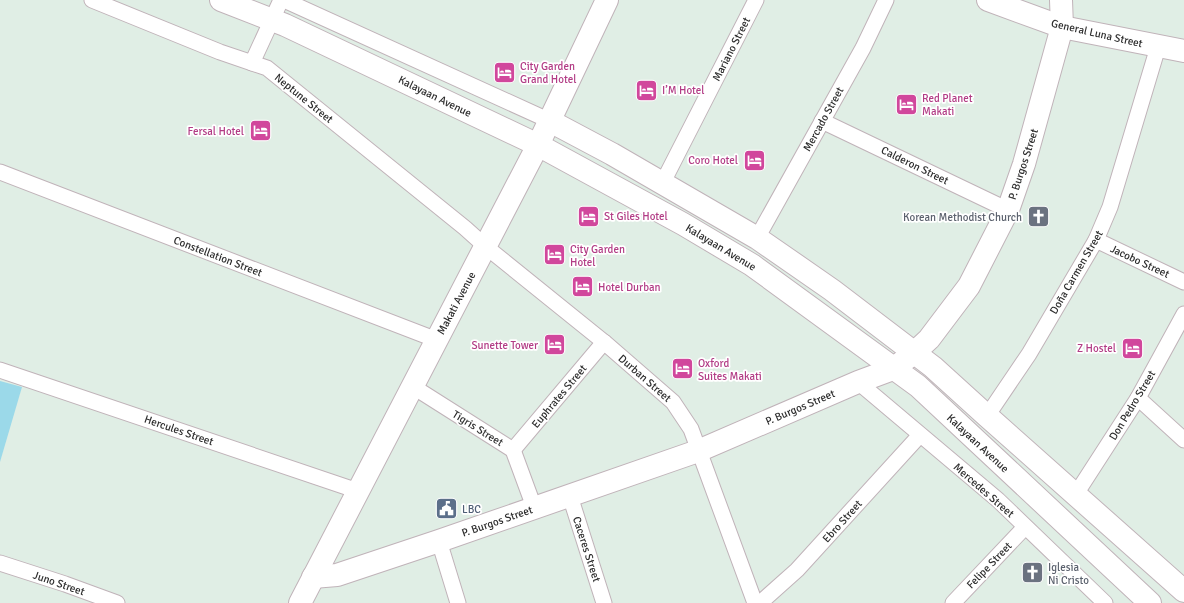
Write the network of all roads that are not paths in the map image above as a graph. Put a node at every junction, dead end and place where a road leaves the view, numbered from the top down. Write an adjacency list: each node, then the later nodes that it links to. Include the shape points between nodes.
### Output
1 (92, 0): 13 (street, Neptune Street)
2 (220, 0): 9 (main road, Kalayaan Avenue)
3 (282, 0): 9 (street); 14 (street)
4 (607, 0): 14 (main road, Makati Avenue)
5 (756, 0): 18 (street, Mariano Street)
6 (886, 0): 15 (street, Mercado Street)
7 (988, 0): 10 (main road, General Luna Street)
8 (1061, 0): 10 (main road, P. Burgos Street)
9 (272, 20): 13 (street); 16 (main road, Kalayaan Avenue)
10 (1062, 27): 11 (main road, General Luna Street); 19 (main road, P. Burgos Street, via 1024,164)
11 (1158, 47): 12 (main road, General Luna Street); 21 (street, Doña Carmen Street, via 1110,207)
12 (1184, 51)
13 (252, 63): 22 (street, Neptune Street, via 267,68)
14 (548, 120): 16 (main road, Makati Avenue); 18 (main road)
15 (822, 121): 19 (street, Calderon Street); 20 (street, Mercado Street)
16 (538, 145): 22 (main road, Makati Avenue); 28 (main road, Kalayaan Avenue, via 683,224 752,265)
17 (0, 172): 25 (street, Constellation Street)
18 (662, 184): 20 (main road)
19 (1008, 210): 27 (main road, P. Burgos Street, via 969,286)
20 (757, 238): 27 (main road)
21 (1096, 240): 23 (street, Jacobo Street); 33 (street, Doña Carmen Street, via 1029,354)
22 (486, 246): 25 (main road, Makati Avenue); 26 (street, Durban Street)
23 (1184, 282)
24 (1184, 314): 32 (street, Don Pedro Street)
25 (437, 340): 31 (main road, Makati Avenue)
26 (604, 342): 36 (street, Euphrates Street); 37 (street, Durban Street, via 673,402 691,429)
27 (916, 352): 28 (main road, P. Burgos Street); 33 (main road)
28 (893, 369): 30 (main road, P. Burgos Street); 55 (main road, Kalayaan Avenue, via 918,386)
29 (0, 370): 38 (street, Hercules Street)
30 (858, 382): 34 (street, Mercedes Street); 37 (main road, P. Burgos Street)
31 (412, 386): 36 (street, Tigris Street); 38 (main road, Makati Avenue)
32 (1138, 398): 35 (street); 39 (street, Don Pedro Street)
33 (987, 416): 39 (main road)
34 (920, 435): 42 (street, Mercedes Street, via 998,500); 52 (street, Ebro Street, via 797,570)
35 (1184, 440)
36 (513, 450): 41 (street, Tigris Street)
37 (698, 451): 40 (main road, P. Burgos Street); 51 (street, Durban Street)
38 (358, 491): 45 (main road, Makati Avenue)
39 (1076, 494): 46 (main road)
40 (570, 496): 41 (main road, P. Burgos Street); 50 (street, Caceres Street)
41 (534, 507): 43 (main road, P. Burgos Street)
42 (1026, 527): 53 (street, Felipe Street); 54 (street, Mercedes Street)
43 (439, 541): 45 (main road, P. Burgos Street, via 337,575); 49 (street)
44 (0, 564): 47 (street, Juno Street)
45 (313, 577): 48 (main road, Makati Avenue)
46 (1184, 591)
47 (117, 603)
48 (300, 603)
49 (458, 603)
50 (604, 603)
51 (755, 603)
52 (760, 603)
53 (953, 603)
54 (1105, 603)
55 (1150, 603)

